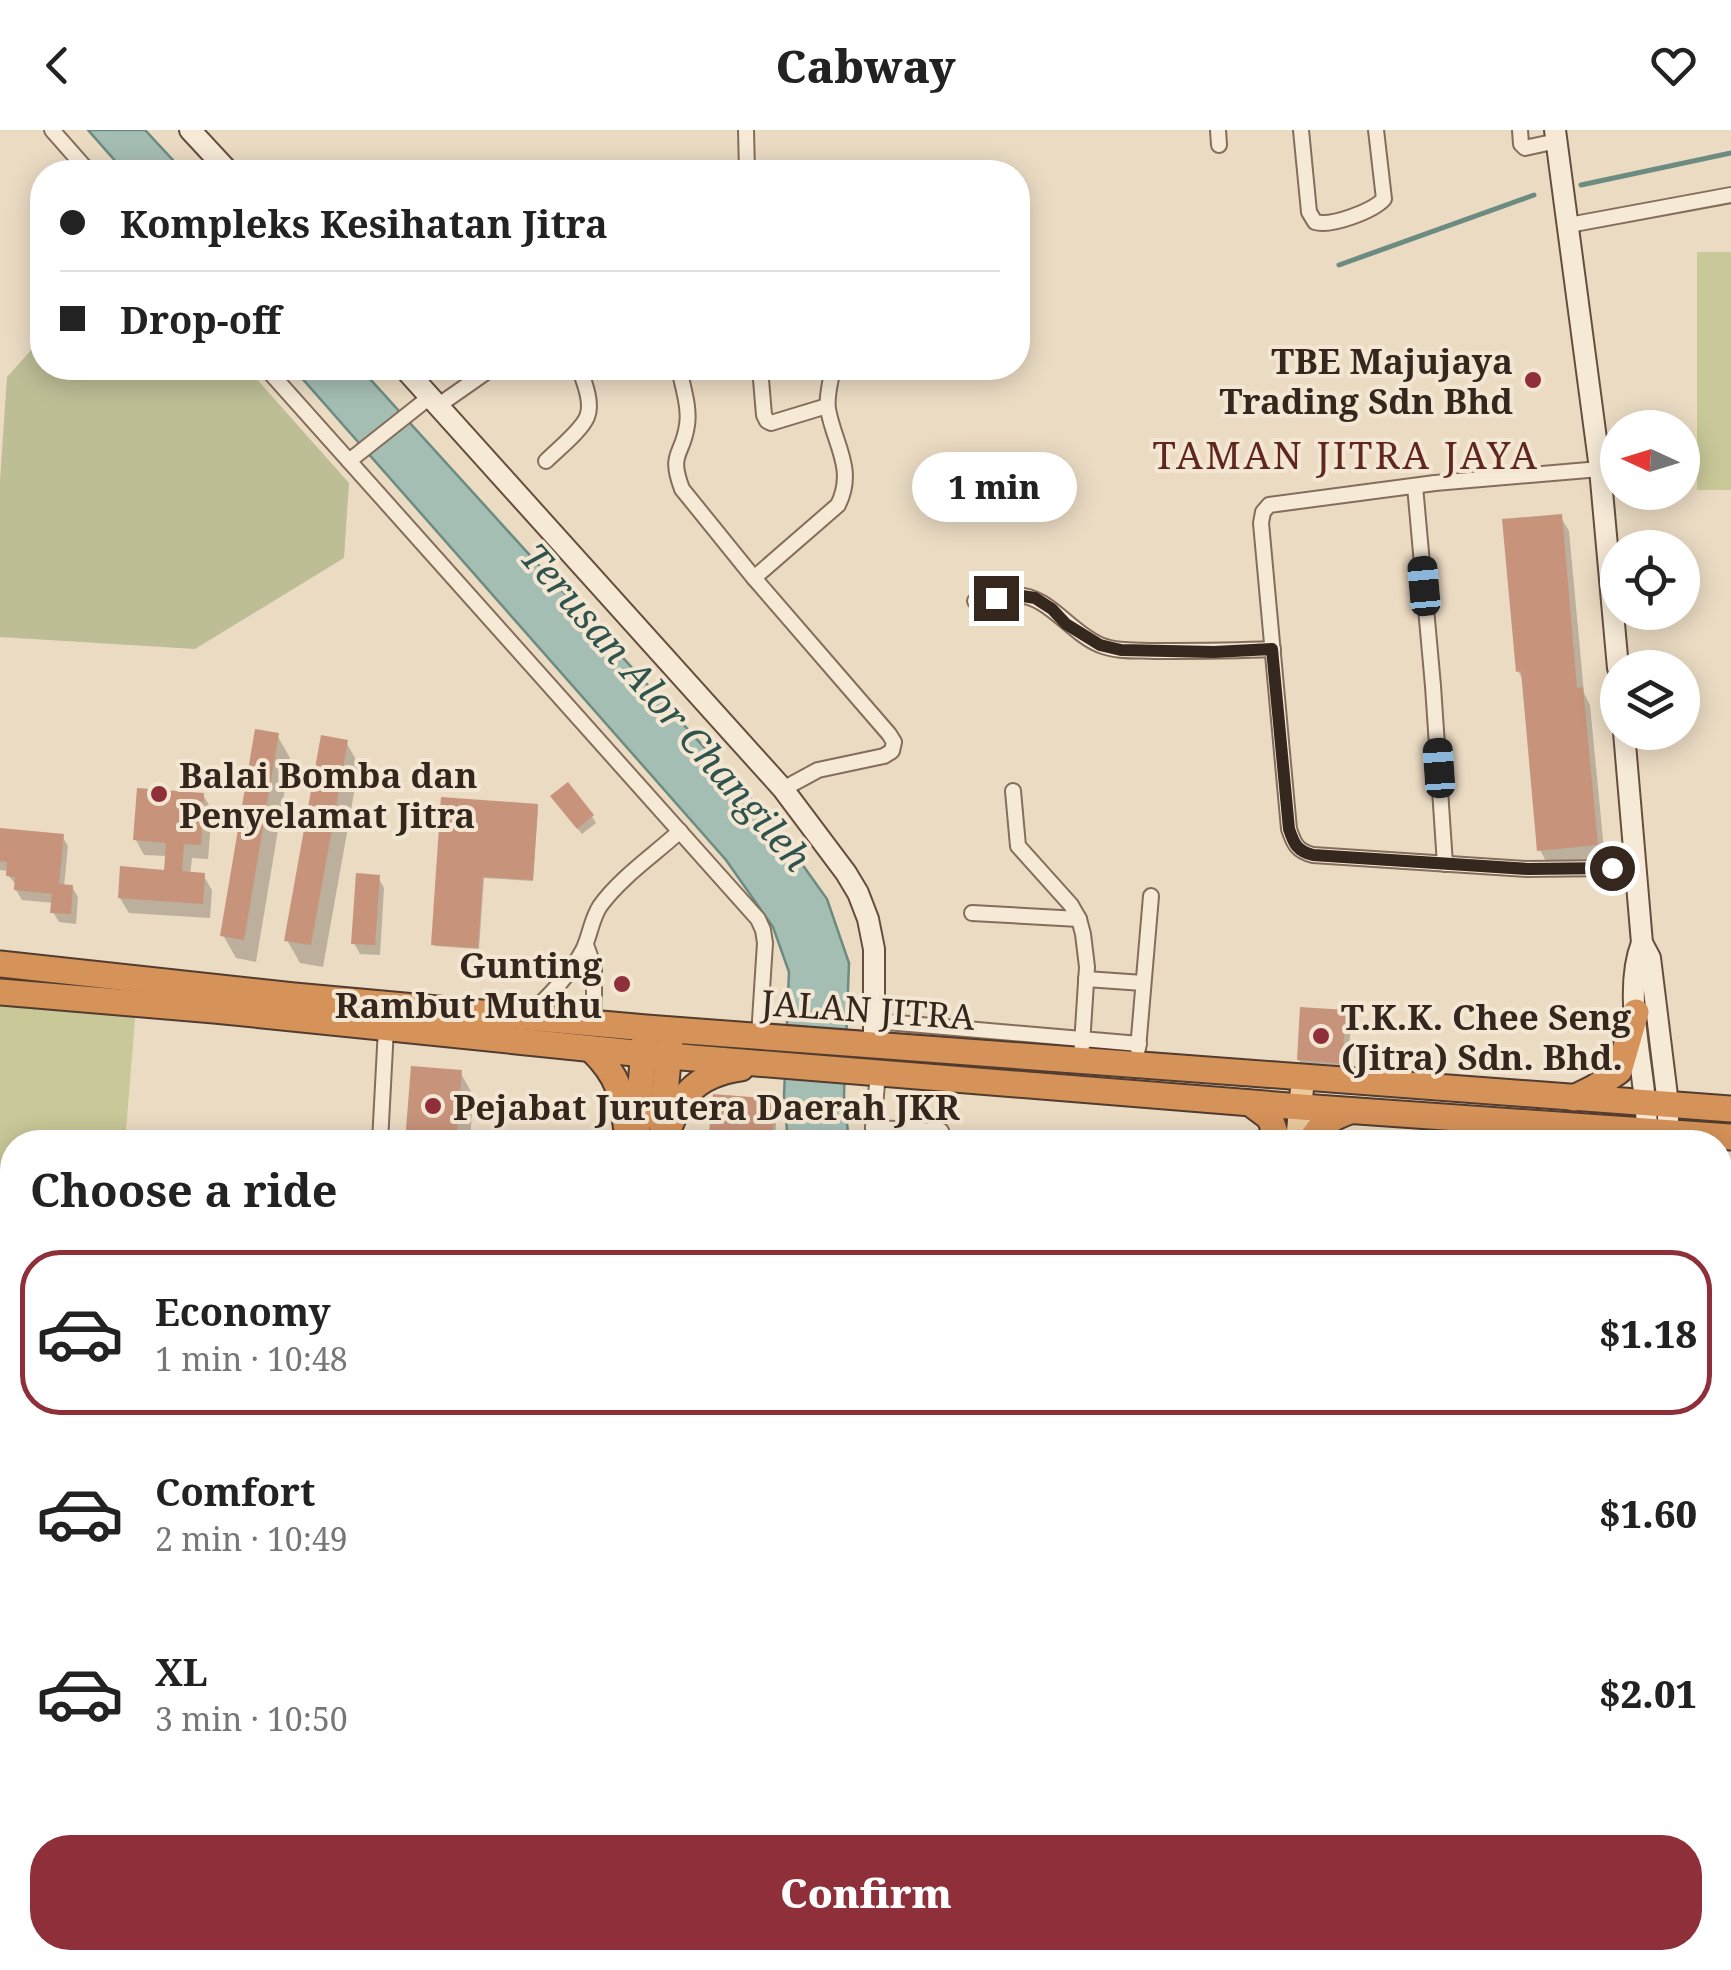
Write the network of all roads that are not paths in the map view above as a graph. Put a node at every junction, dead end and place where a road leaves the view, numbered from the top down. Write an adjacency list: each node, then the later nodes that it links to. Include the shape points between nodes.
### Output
1 (52, 130): 8 (street)
2 (190, 130): 9 (main road)
3 (746, 130): 10 (street)
4 (1301, 130): 5 (street, via 1309,212 1324,225 1384,199)
5 (1376, 130)
6 (1520, 130): 7 (street, via 1525,148)
7 (1556, 136): 12 (main road)
8 (79, 160)
9 (217, 160)
10 (747, 160)
11 (1731, 195): 12 (street)
12 (1569, 225): 24 (main road)
13 (278, 380): 22 (street)
14 (412, 380): 20 (main road)
15 (471, 380): 20 (street)
16 (583, 380): 23 (street, via 587,417)
17 (681, 380): 27 (street, via 688,420 676,456 682,489)
18 (761, 380): 21 (street, via 764,415 771,423)
19 (831, 380): 21 (street)
20 (428, 404): 22 (street); 32 (main road)
21 (827, 406): 27 (street, via 845,466 844,493)
22 (356, 456): 34 (street)
23 (546, 462)
24 (1600, 469): 25 (street)
25 (1415, 486): 29 (street, via 1262,512); 36 (street)
26 (1604, 510): 30 (main road)
27 (754, 578): 32 (street, via 894,742 884,756 836,764)
28 (975, 601): 29 (street, via 1035,598 1100,645 1121,650)
29 (1272, 649): 36 (street, via 1294,844 1313,855)
30 (1616, 650)
31 (1626, 750): 35 (main road)
32 (783, 789): 52 (main road, via 858,892 874,949)
33 (1013, 791): 39 (street, via 1018,846)
34 (680, 831): 41 (street, via 612,891 597,910); 51 (street, via 758,918)
35 (1635, 863): 36 (street, via 1572,870); 40 (main road)
36 (1445, 864)
37 (1151, 896): 44 (street)
38 (972, 912): 39 (street)
39 (1079, 920): 43 (street)
40 (1642, 943): 47 (main road); 61 (main road, via 1650,958)
41 (586, 945): 48 (street); 50 (street, via 594,967)
42 (0, 964): 46 (highway, JALAN JITRA)
43 (1086, 979): 44 (street); 54 (street)
44 (1144, 983): 55 (street)
45 (0, 992): 46 (highway, JALAN JITRA)
46 (160, 993): 48 (highway, JALAN JITRA, via 294,996); 49 (highway, JALAN JITRA)
47 (1636, 1012): 59 (highway, via 1619,1071); 61 (main road)
48 (528, 1016): 50 (highway, JALAN JITRA)
49 (386, 1028): 50 (highway, JALAN JITRA); 65 (street)
50 (593, 1036): 53 (highway, JALAN JITRA); 66 (highway, via 619,1084)
51 (770, 1037): 52 (highway, JALAN JITRA); 53 (highway, JALAN JITRA)
52 (872, 1037): 54 (highway, JALAN JITRA)
53 (658, 1042): 56 (highway, JALAN JITRA); 67 (highway); 68 (highway)
54 (1082, 1049): 55 (highway, JALAN JITRA)
55 (1138, 1054): 58 (highway, JALAN JITRA)
56 (775, 1064): 57 (highway, JALAN JITRA); 69 (highway, via 710,1075 680,1101)
57 (872, 1072): 60 (highway, JALAN JITRA); 70 (street)
58 (1296, 1077): 59 (highway, JALAN JITRA); 62 (main road)
59 (1574, 1098): 61 (highway, JALAN JITRA)
60 (1250, 1103): 62 (highway, JALAN JITRA); 71 (highway)
61 (1657, 1103): 63 (highway, JALAN JITRA); 76 (main road)
62 (1294, 1107): 64 (highway, JALAN JITRA); 72 (main road); 73 (main road)
63 (1731, 1109)
64 (1350, 1111): 74 (highway); 75 (highway, JALAN JITRA)
65 (381, 1130)
66 (626, 1130)
67 (639, 1130)
68 (662, 1130)
69 (667, 1130)
70 (874, 1130)
71 (1276, 1130)
72 (1285, 1130)
73 (1296, 1130)
74 (1318, 1130)
75 (1606, 1130)
76 (1671, 1130)

